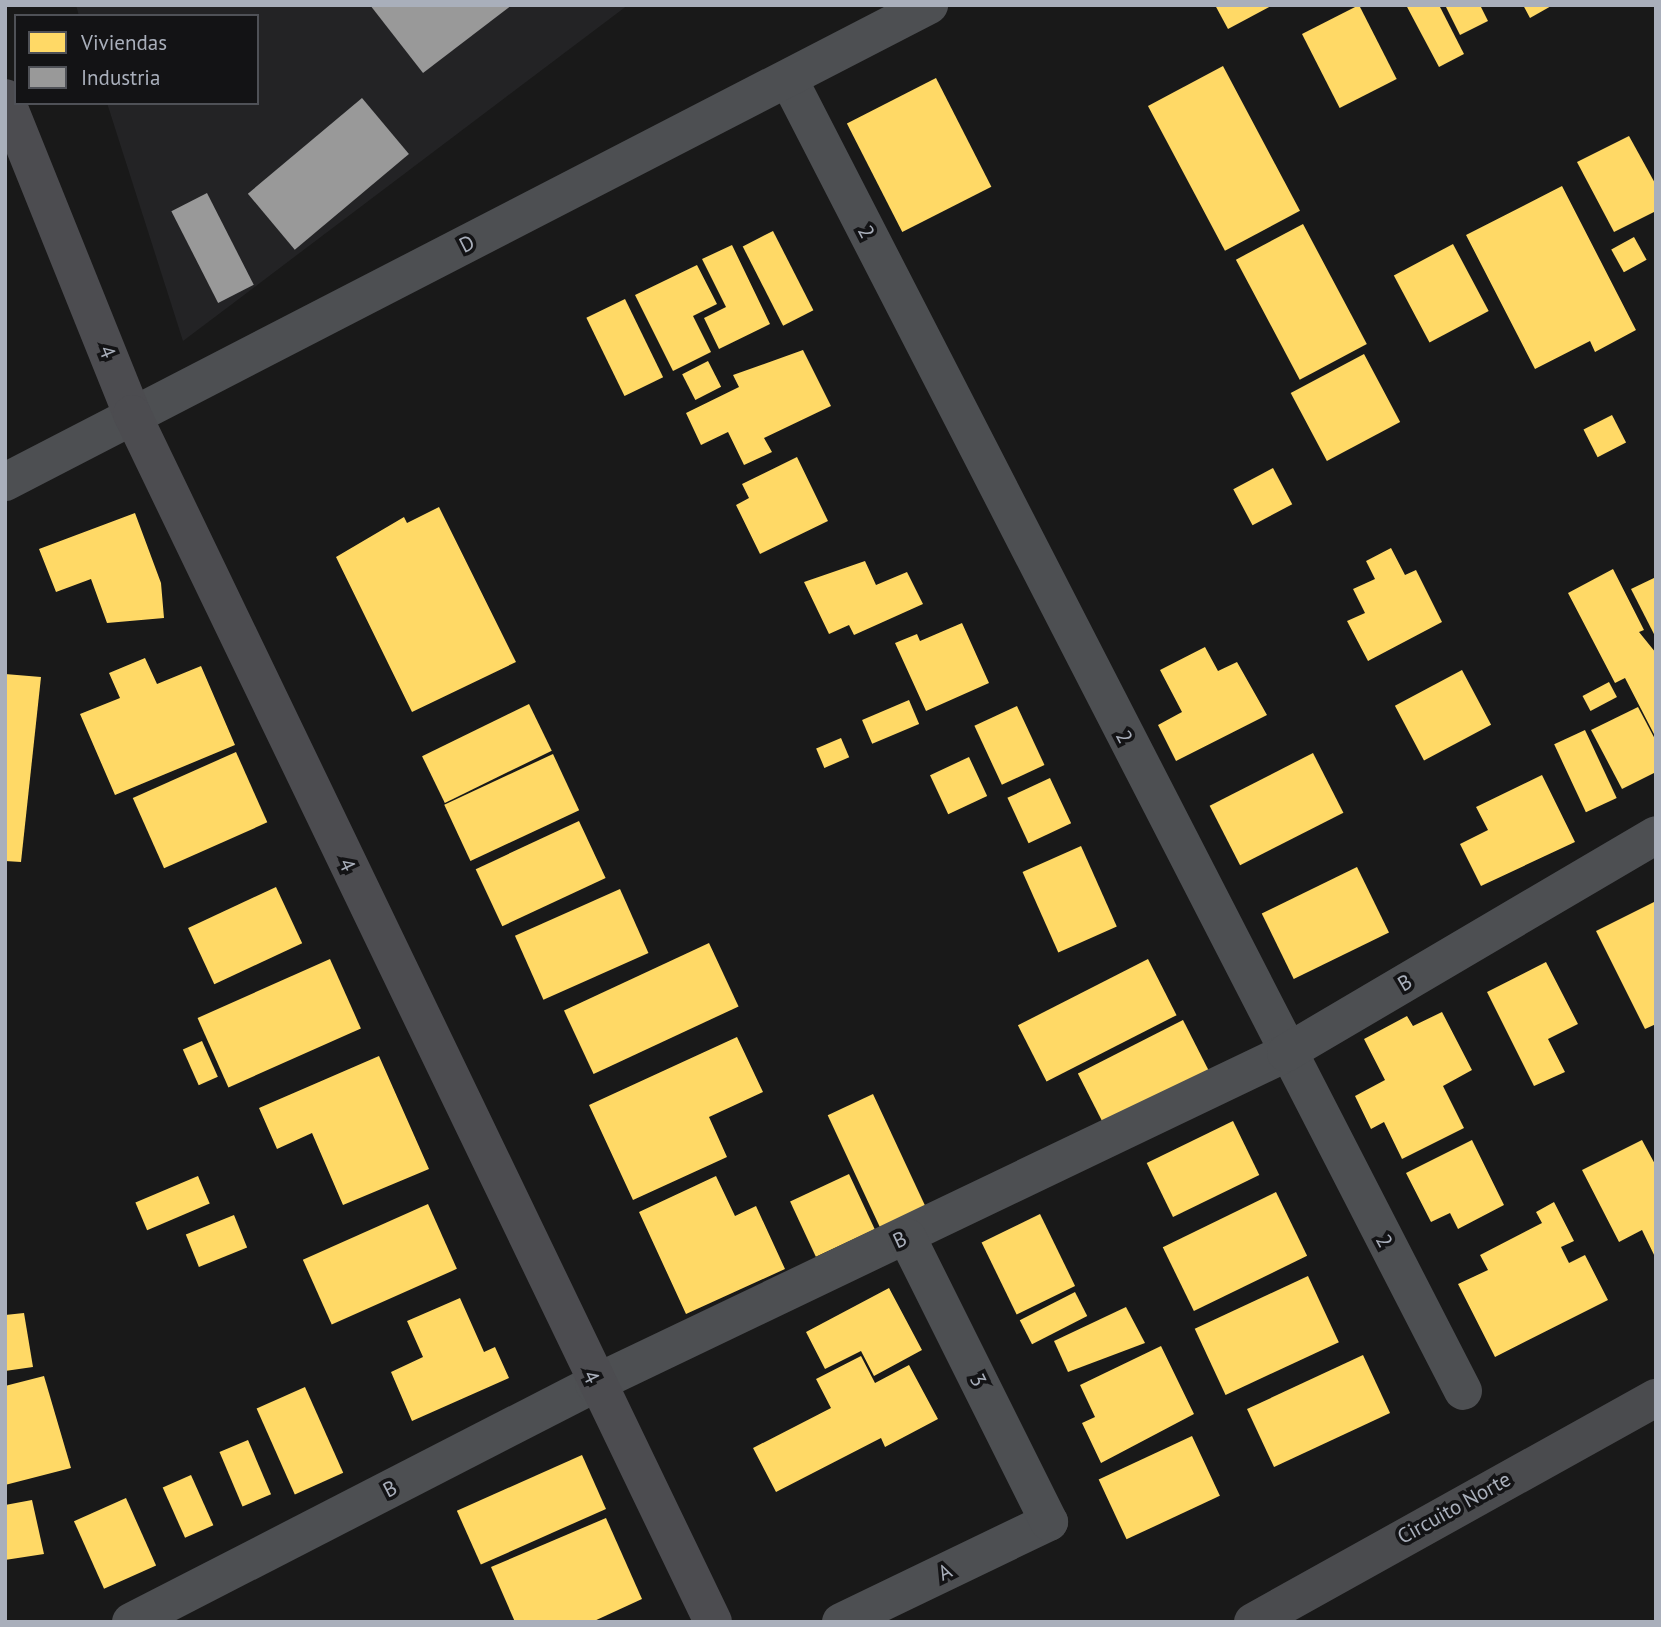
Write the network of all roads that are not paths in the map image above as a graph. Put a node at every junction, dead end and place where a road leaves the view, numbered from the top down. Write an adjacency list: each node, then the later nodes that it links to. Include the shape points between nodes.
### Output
1 (929, 5): 2 (street, D)
2 (789, 80): 4 (street, D); 7 (street, 2)
3 (5, 98): 4 (street, 4)
4 (132, 414): 5 (street, D); 9 (street, 4)
5 (5, 482)
6 (1656, 835): 7 (street, B)
7 (1286, 1054): 8 (street, B); 10 (street, 2)
8 (907, 1237): 9 (street, B); 12 (street, 3)
9 (594, 1384): 13 (street, B); 14 (street, 4)
10 (1463, 1391)
11 (1656, 1398): 16 (main road, Circuito Norte)
12 (1049, 1522): 15 (street, A)
13 (131, 1622)
14 (713, 1622)
15 (841, 1622)
16 (1253, 1622)

